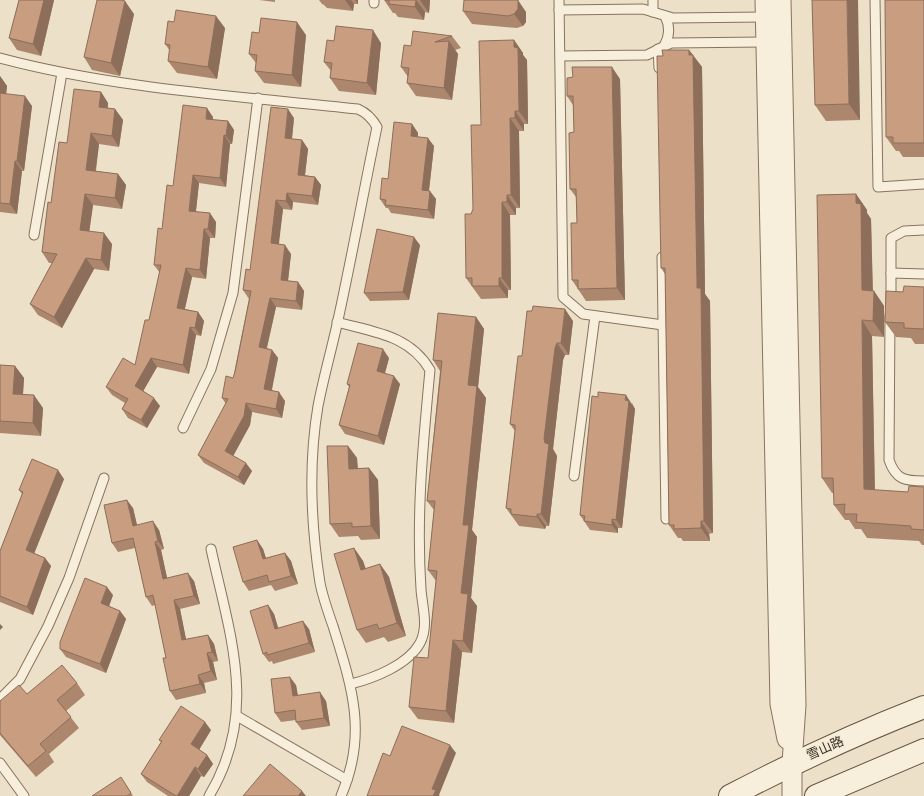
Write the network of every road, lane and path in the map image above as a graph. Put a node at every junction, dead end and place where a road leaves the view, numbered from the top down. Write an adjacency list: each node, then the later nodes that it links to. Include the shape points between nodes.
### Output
1 (559, 0): 6 (lane)
2 (653, 0): 7 (lane)
3 (781, 0): 37 (street, via 796,706)
4 (875, 0): 16 (lane, via 878,186)
5 (765, 8): 8 (lane, via 673,18); 9 (street)
6 (559, 10): 7 (lane, via 643,9); 11 (lane)
7 (654, 12): 8 (lane)
8 (665, 16): 10 (lane, via 669,29 667,41)
9 (766, 42): 10 (lane, via 670,44); 37 (street, via 780,704)
10 (661, 48): 11 (lane, via 647,55); 14 (lane)
11 (560, 56): 22 (lane, via 563,297 583,314)
12 (0, 58): 13 (lane)
13 (62, 73): 15 (lane, via 118,83); 18 (lane)
14 (659, 81)
15 (258, 98): 23 (lane, via 358,109 369,115 377,127); 25 (lane, via 233,293 211,368)
16 (924, 184)
17 (924, 230): 20 (lane, via 904,230 891,238)
18 (34, 235)
19 (661, 246): 24 (lane)
20 (891, 273): 21 (lane); 28 (lane, via 889,460 892,468 902,478 908,481)
21 (924, 274)
22 (595, 316): 24 (lane); 26 (lane)
23 (337, 322): 31 (lane, via 318,407 313,447 312,518 321,589); 31 (lane, via 398,340 417,352 430,370 418,520 425,626 423,635 416,649 390,669 378,676)
24 (662, 325): 29 (lane)
25 (183, 428)
26 (574, 476)
27 (104, 478): 32 (lane, via 69,578 48,626 20,679)
28 (924, 481)
29 (666, 519)
30 (211, 549): 34 (lane, via 235,662)
31 (351, 684): 38 (lane, via 356,724 355,746)
32 (0, 699)
33 (924, 707): 37 (main road, 雪山路, via 847,738)
34 (237, 716): 38 (lane); 40 (lane, via 225,765)
35 (924, 750): 44 (main road)
36 (0, 763): 39 (lane)
37 (792, 764): 42 (main road, 雪山路); 43 (street)
38 (347, 780): 41 (lane)
39 (24, 796)
40 (209, 796)
41 (341, 796)
42 (730, 796)
43 (792, 796)
44 (816, 796)

